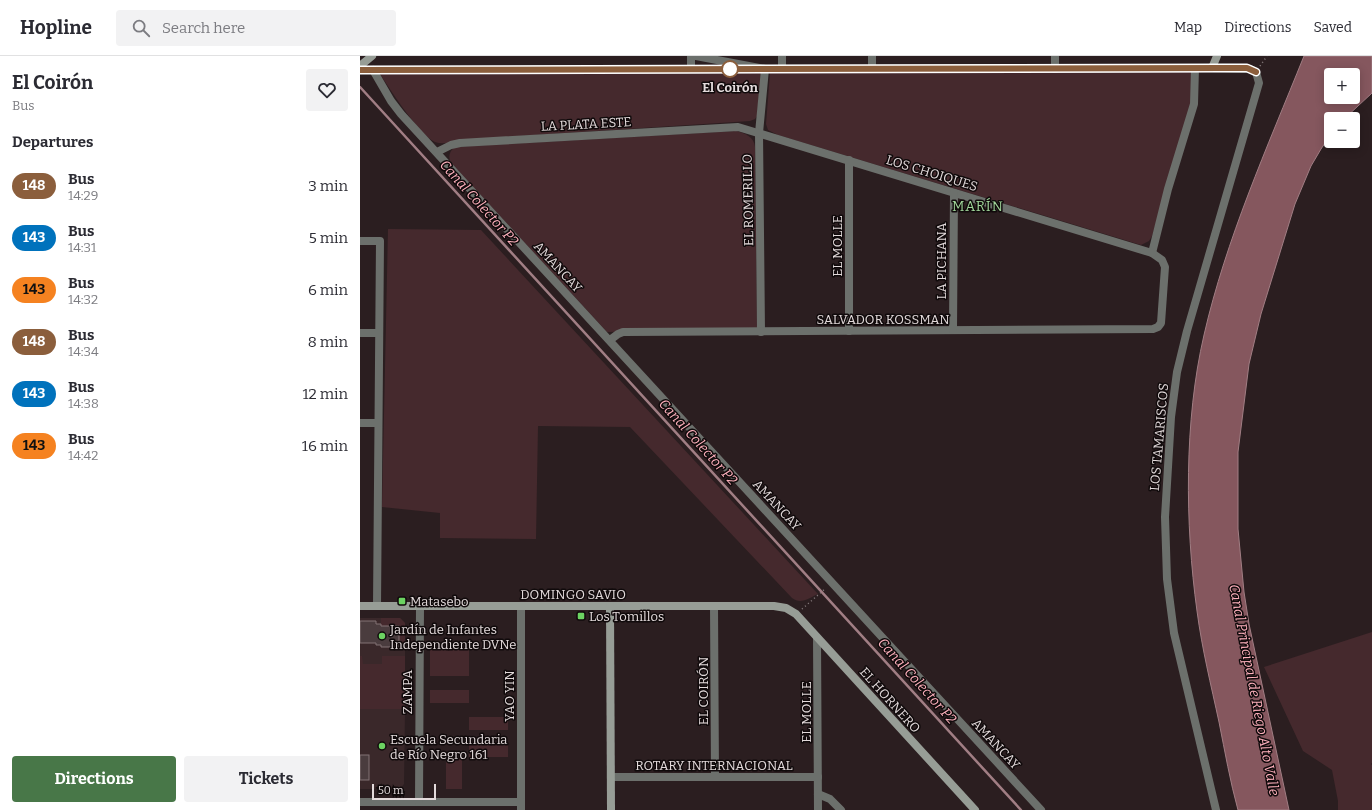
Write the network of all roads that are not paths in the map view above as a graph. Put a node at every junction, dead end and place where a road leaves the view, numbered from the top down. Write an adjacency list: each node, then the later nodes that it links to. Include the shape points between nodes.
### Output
1 (372, 56): 8 (street)
2 (691, 56): 11 (street)
3 (696, 56): 12 (street)
4 (782, 56): 13 (street)
5 (872, 56): 14 (street)
6 (1055, 56): 15 (street)
7 (1217, 56): 10 (street)
8 (360, 66)
9 (1195, 68): 10 (street); 15 (street); 24 (street, via 1194,104 1168,189)
10 (1212, 68): 54 (street, LOS TAMARISCOS, via 1247,68 1256,72 1259,79 1258,90 1179,361 1171,411 1165,503 1167,579 1174,633)
11 (691, 69): 12 (street); 17 (street)
12 (765, 69): 13 (street); 19 (street, EL ROMERILLO)
13 (782, 69): 14 (street)
14 (872, 69): 15 (street)
15 (1055, 69)
16 (360, 70): 17 (street)
17 (373, 70): 20 (street, AMANCAY, via 395,105)
18 (738, 127): 19 (street, LOS CHOIQUES); 20 (street, LA PLATA ESTE, via 460,143)
19 (759, 133): 21 (street, LOS CHOIQUES); 28 (street, EL ROMERILLO)
20 (436, 152): 31 (street, AMANCAY)
21 (848, 160): 22 (street, LOS CHOIQUES); 27 (street, EL MOLLE)
22 (954, 193): 24 (street, LOS CHOIQUES); 26 (street, LA PICHANA)
23 (360, 241): 30 (street, via 380,241)
24 (1152, 254): 25 (street, LOS CHOIQUES, via 1162,260 1165,271 1161,320)
25 (1158, 327): 26 (street, SALVADOR KOSSMAN)
26 (953, 330): 27 (street, SALVADOR KOSSMAN)
27 (849, 331): 28 (street, SALVADOR KOSSMAN)
28 (761, 332): 31 (street, SALVADOR KOSSMAN, via 623,332)
29 (360, 333): 30 (street)
30 (379, 333): 33 (street)
31 (610, 340): 53 (street, AMANCAY)
32 (360, 423): 33 (street)
33 (378, 423): 35 (street)
34 (360, 606): 35 (street, DOMINGO SAVIO)
35 (377, 606): 36 (street, DOMINGO SAVIO)
36 (420, 606): 37 (street, DOMINGO SAVIO); 47 (street, ZAMPA)
37 (521, 606): 38 (street, DOMINGO SAVIO); 48 (street, YAO YIN)
38 (610, 606): 39 (street, DOMINGO SAVIO); 42 (street)
39 (714, 606): 40 (street, DOMINGO SAVIO); 43 (street, EL COIRÓN)
40 (786, 608): 41 (street, EL HORNERO, via 796,614)
41 (817, 638): 44 (street, EL MOLLE); 52 (street, EL HORNERO)
42 (611, 777): 43 (street, ROTARY INTERNACIONAL); 49 (street)
43 (715, 777): 44 (street, ROTARY INTERNACIONAL)
44 (818, 777): 45 (street, EL MOLLE)
45 (818, 794): 50 (street, EL MOLLE); 51 (street, via 830,799)
46 (360, 802): 47 (street)
47 (419, 802): 48 (street)
48 (521, 806)
49 (611, 810)
50 (818, 810)
51 (841, 810)
52 (975, 810)
53 (1041, 810)
54 (1216, 810)

